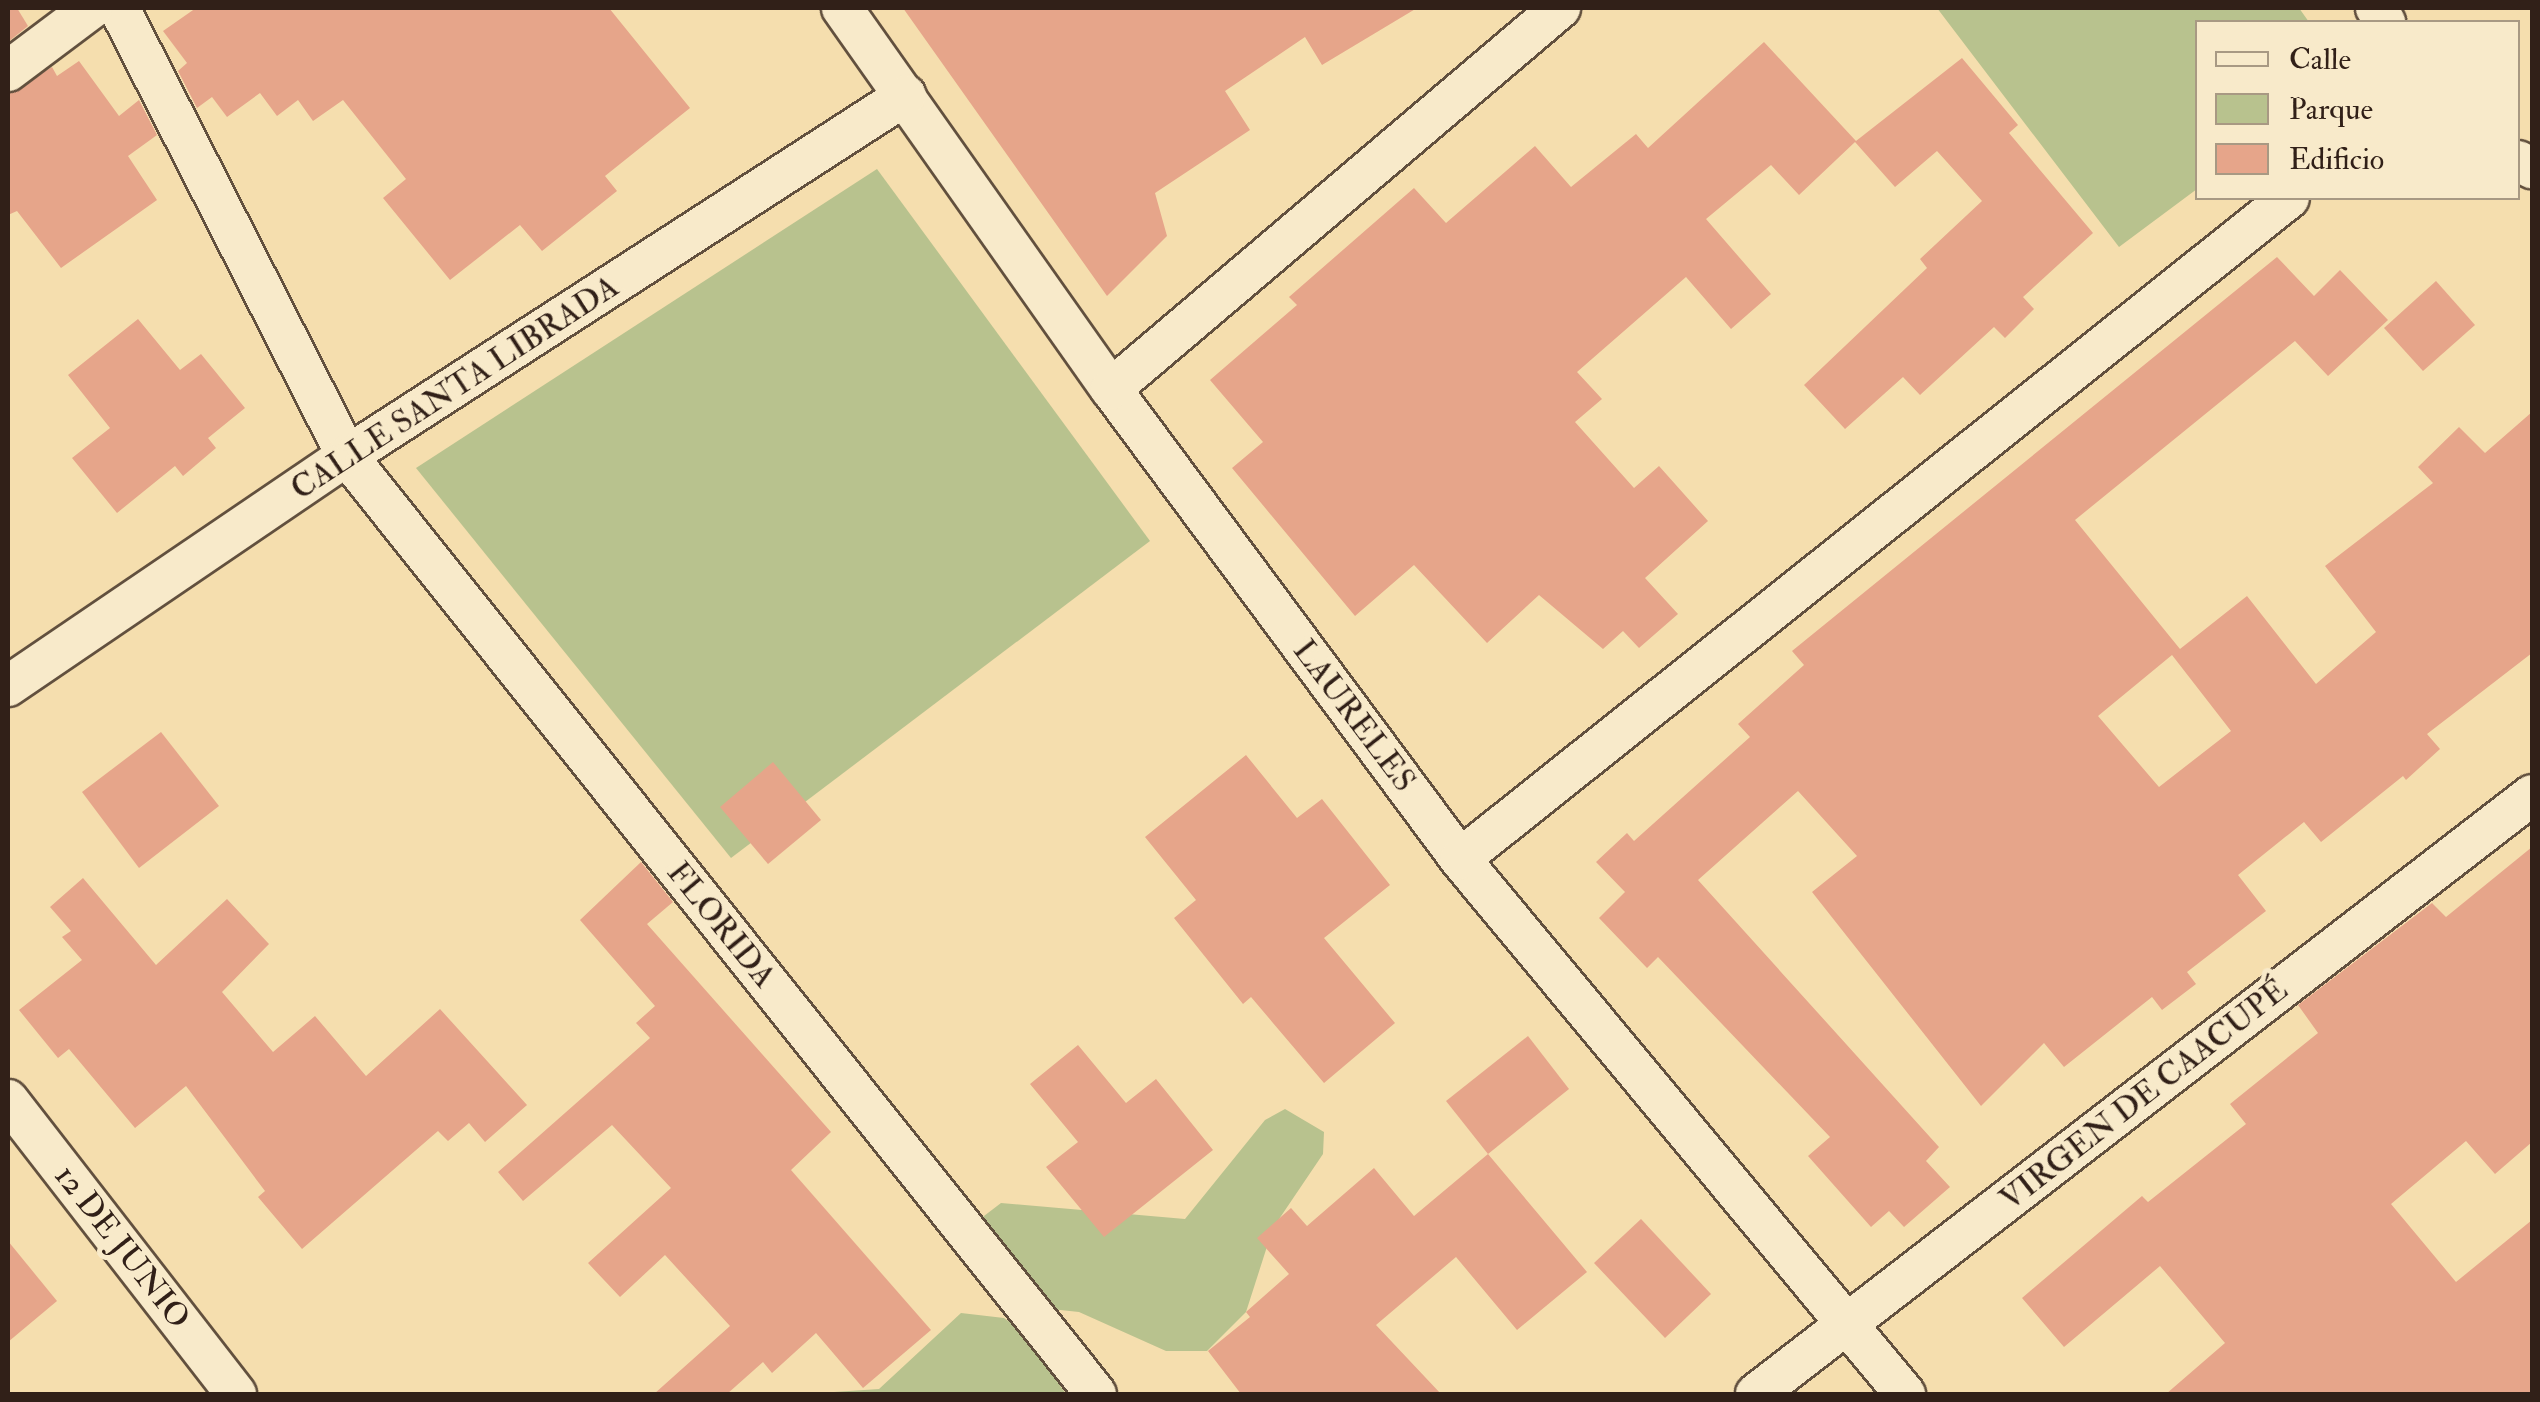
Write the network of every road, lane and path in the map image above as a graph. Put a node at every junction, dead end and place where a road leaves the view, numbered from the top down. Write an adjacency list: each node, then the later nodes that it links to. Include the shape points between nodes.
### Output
1 (92, 8): 5 (street)
2 (119, 8): 9 (street, FLORIDA)
3 (842, 8): 6 (street, LAURELES)
4 (1560, 8): 8 (street)
5 (8, 71)
6 (906, 95): 8 (street, LAURELES); 9 (street, CALLE SANTA LIBRADA)
7 (2285, 200): 12 (street)
8 (1110, 389): 12 (street, LAURELES)
9 (347, 456): 10 (street, CALLE SANTA LIBRADA); 16 (street, FLORIDA)
10 (8, 686)
11 (2532, 795): 14 (street, VIRGEN DE CAACUPÉ)
12 (1460, 859): 14 (street, LAURELES)
13 (8, 1100): 15 (street, 12 DE JUNIO)
14 (1843, 1327): 17 (street, VIRGEN DE CAACUPÉ); 18 (street, LAURELES)
15 (236, 1394)
16 (1096, 1394)
17 (1756, 1394)
18 (1905, 1394)

